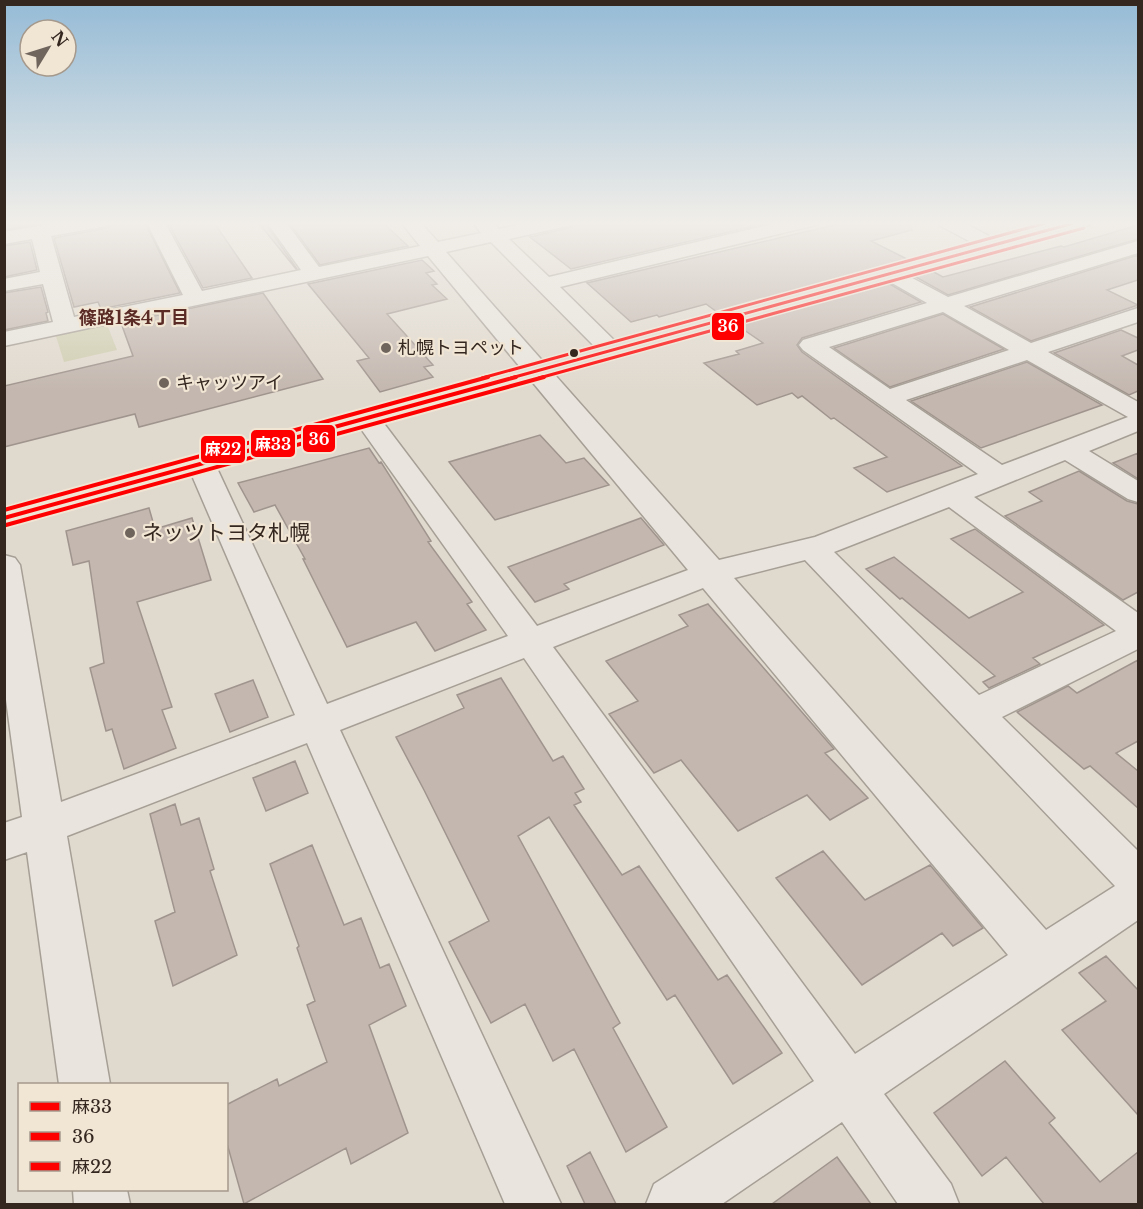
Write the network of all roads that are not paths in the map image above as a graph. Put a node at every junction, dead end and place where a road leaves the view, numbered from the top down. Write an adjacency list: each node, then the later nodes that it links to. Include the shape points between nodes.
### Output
1 (44, 277): 11 (street)
2 (52, 277): 16 (street)
3 (184, 277): 13 (street)
4 (298, 277): 13 (street)
5 (457, 277): 20 (street)
6 (536, 277): 12 (street)
7 (575, 277): 12 (street)
8 (883, 277): 18 (main road)
9 (896, 277): 14 (street)
10 (1045, 277): 14 (street)
11 (4, 285)
12 (544, 285): 18 (street)
13 (195, 299): 16 (street)
14 (945, 306): 19 (street); 21 (street, via 812,345)
15 (1138, 315): 19 (street)
16 (65, 326): 17 (street)
17 (4, 339)
18 (612, 351): 20 (main road)
19 (1030, 351): 21 (street); 22 (street)
20 (536, 371): 23 (main road); 33 (street)
21 (887, 398): 27 (street)
22 (1138, 412)
23 (367, 419): 26 (main road); 36 (street)
24 (1138, 422): 25 (street)
25 (1068, 450): 27 (street); 28 (street)
26 (201, 464): 30 (main road); 38 (street)
27 (1000, 477): 29 (street)
28 (1138, 493)
29 (952, 495): 31 (street); 34 (street)
30 (4, 518)
31 (811, 549): 33 (street); 37 (street)
32 (4, 566): 39 (street)
33 (711, 573): 36 (street); 43 (street)
34 (1138, 630)
35 (1138, 635): 37 (street)
36 (530, 641): 38 (street); 45 (street)
37 (975, 714): 41 (street)
38 (318, 722): 39 (street); 46 (street)
39 (45, 827): 40 (street); 44 (street)
40 (4, 842)
41 (1138, 880)
42 (1138, 895): 43 (street)
43 (1041, 959): 45 (street)
44 (84, 1083)
45 (848, 1088): 47 (street); 48 (street)
46 (533, 1204)
47 (674, 1204)
48 (931, 1204)

